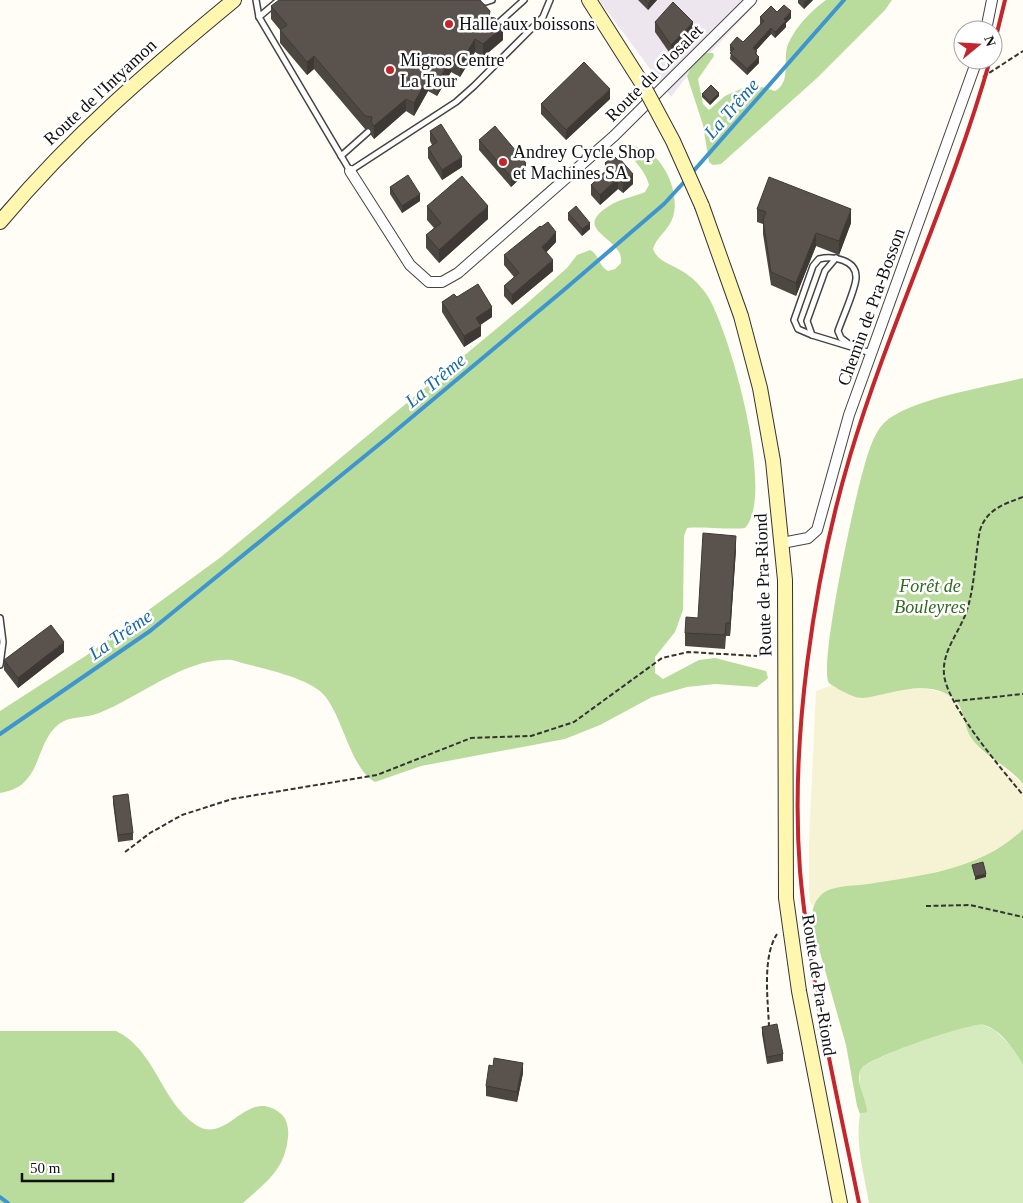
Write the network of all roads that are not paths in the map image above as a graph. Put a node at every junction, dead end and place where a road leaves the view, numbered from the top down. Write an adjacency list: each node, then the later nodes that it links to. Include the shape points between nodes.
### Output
1 (234, 0): 18 (main road, Route de l'Intyamon, via 102,112 55,158)
2 (256, 0): 11 (lane)
3 (279, 0): 11 (lane)
4 (482, 0): 5 (lane)
5 (492, 0)
6 (524, 0): 13 (lane)
7 (550, 0): 17 (lane, via 542,17 456,102)
8 (588, 0): 23 (main road, Route de Pra-Riond, bridge, via 643,85 702,206 738,307 760,388 773,461)
9 (750, 0): 17 (street, Route du Closalet, via 614,136 465,267 442,282 429,282 410,265)
10 (992, 0): 12 (street)
11 (259, 17): 16 (lane)
12 (988, 20)
13 (493, 27)
14 (974, 70): 22 (street, Chemin de Pra-Bosson)
15 (368, 132): 16 (lane)
16 (340, 156): 17 (lane)
17 (350, 171)
18 (0, 222)
19 (836, 258): 20 (lane, via 825,271 807,321); 20 (lane, via 819,259 813,266 794,320 798,329); 21 (lane, via 853,268 856,278 838,331 841,338)
20 (812, 335): 21 (lane)
21 (853, 347): 22 (lane)
22 (871, 353): 23 (street, Chemin de Pra-Bosson, via 817,530 808,538)
23 (782, 543): 26 (main road, Route de Pra-Riond, via 786,619 784,846 789,925 798,991)
24 (0, 618): 25 (lane, via 3,642)
25 (0, 665)
26 (840, 1203)

